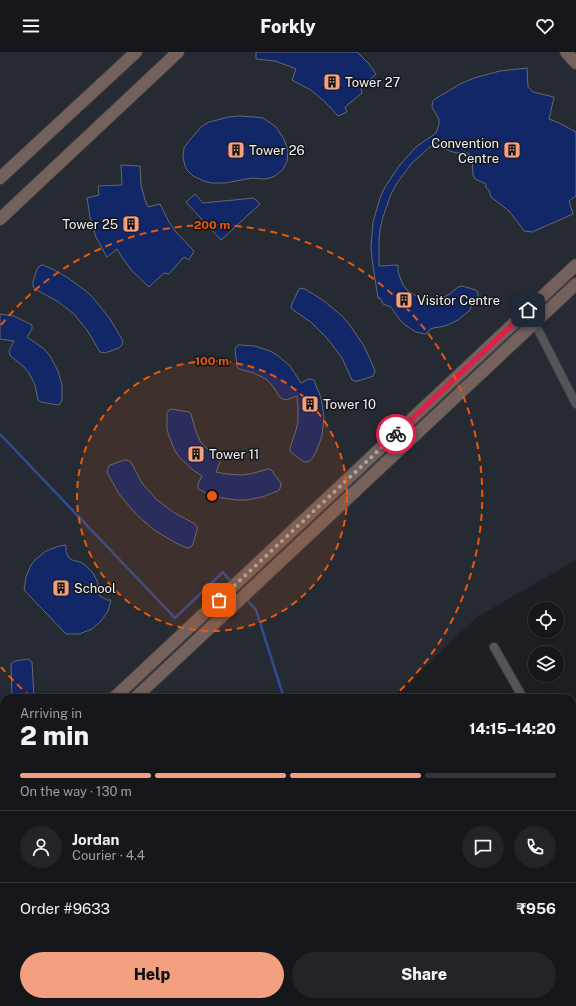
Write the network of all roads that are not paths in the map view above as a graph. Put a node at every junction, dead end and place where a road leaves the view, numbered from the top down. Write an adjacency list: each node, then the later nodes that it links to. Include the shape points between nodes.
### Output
1 (136, 52): 5 (street)
2 (178, 52): 6 (street)
3 (566, 52): 4 (street)
4 (576, 63)
5 (0, 178)
6 (0, 219)
7 (576, 265): 9 (street)
8 (576, 284): 10 (street)
9 (528, 310): 10 (street); 13 (street)
10 (536, 322): 11 (street); 14 (street)
11 (576, 404)
12 (494, 647): 15 (street)
13 (118, 694)
14 (139, 694)
15 (521, 694)

